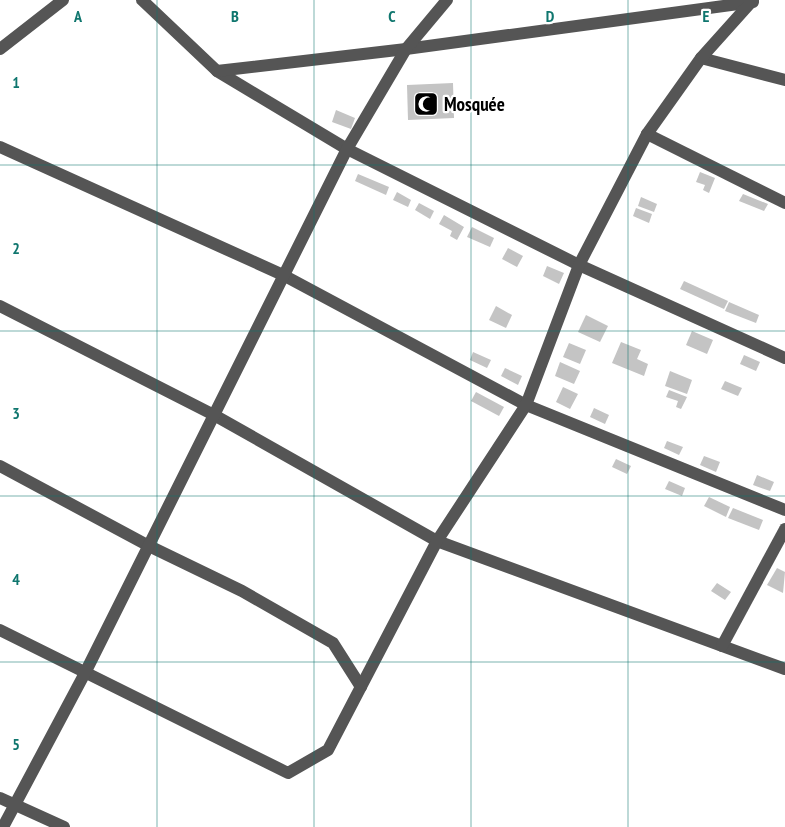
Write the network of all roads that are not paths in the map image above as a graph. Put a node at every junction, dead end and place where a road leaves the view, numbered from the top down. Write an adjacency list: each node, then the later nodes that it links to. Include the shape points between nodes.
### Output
1 (63, 0): 6 (street)
2 (142, 0): 8 (street)
3 (448, 0): 5 (street)
4 (753, 1): 5 (street); 7 (street)
5 (406, 48): 8 (street); 12 (street)
6 (0, 49)
7 (701, 58): 9 (street); 10 (street)
8 (217, 71): 12 (street)
9 (785, 80)
10 (647, 134): 13 (street); 14 (street)
11 (0, 148): 15 (street)
12 (347, 148): 14 (street); 15 (street)
13 (785, 202)
14 (579, 265): 17 (street); 18 (street)
15 (283, 275): 18 (street); 19 (street)
16 (0, 306): 19 (street)
17 (785, 358)
18 (526, 405): 21 (street); 23 (street)
19 (214, 415): 23 (street); 24 (street)
20 (0, 466): 24 (street)
21 (785, 510)
22 (785, 529): 26 (street)
23 (437, 540): 26 (street); 29 (street)
24 (149, 546): 28 (street); 29 (street, via 242,591 332,643)
25 (0, 630): 28 (street)
26 (722, 646): 27 (street)
27 (785, 669)
28 (86, 673): 29 (street, via 288,773 328,750); 31 (street)
29 (361, 687)
30 (0, 798): 31 (street)
31 (14, 804): 32 (street); 33 (street)
32 (3, 827)
33 (64, 827)

